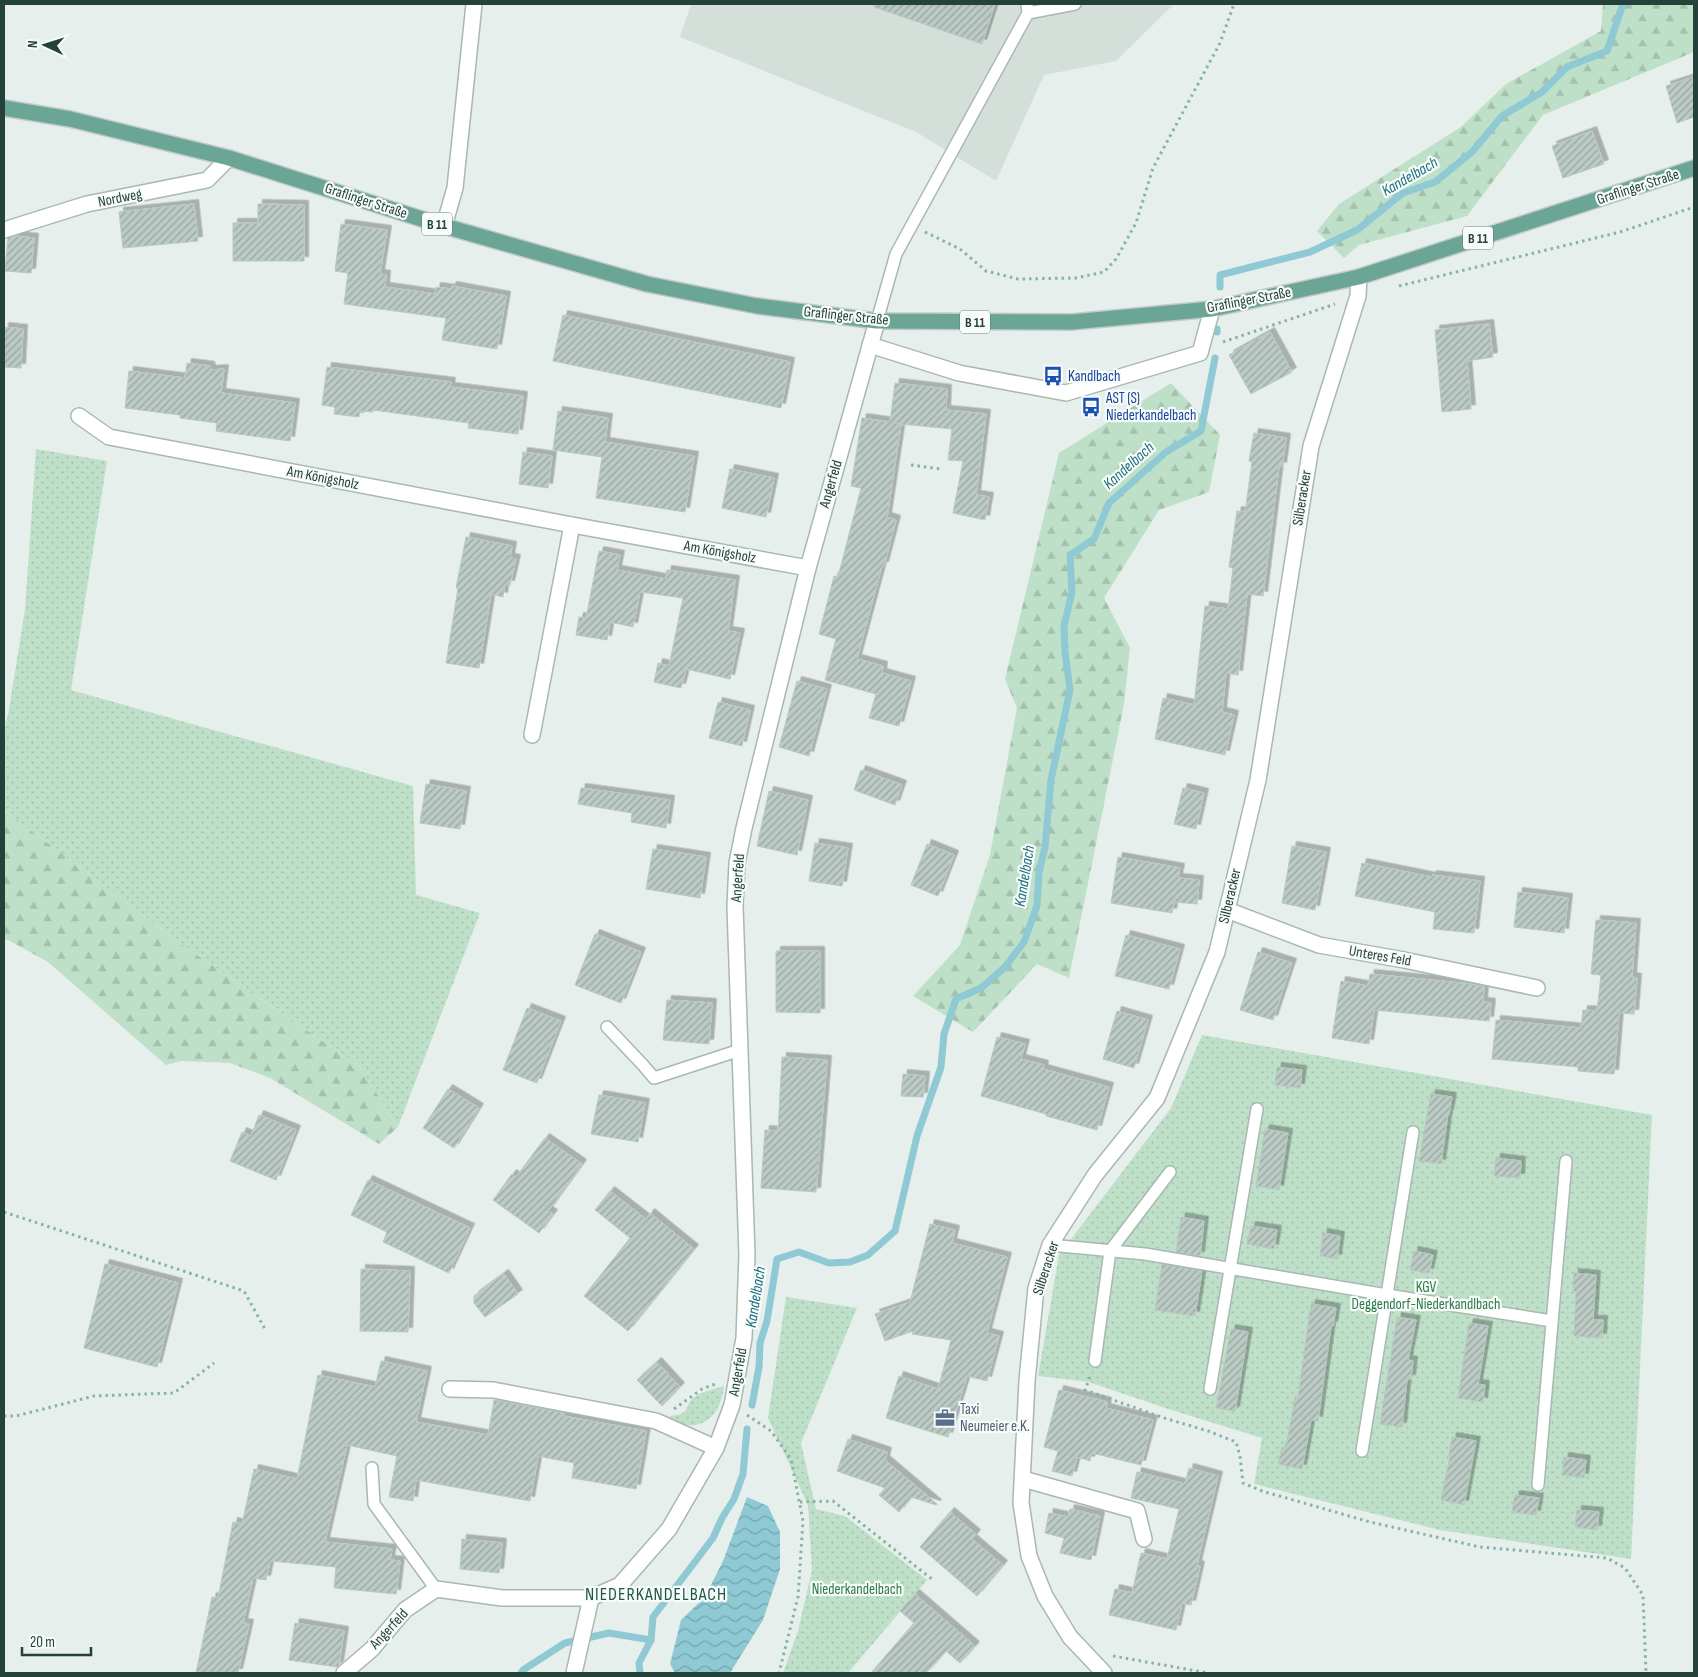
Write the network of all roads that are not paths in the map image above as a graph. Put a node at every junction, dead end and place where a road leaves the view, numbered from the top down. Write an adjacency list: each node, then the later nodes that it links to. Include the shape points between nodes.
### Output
1 (474, 4): 7 (street, via 455,188)
2 (1075, 4): 3 (lane)
3 (1027, 8): 11 (lane, via 896,254)
4 (4, 108): 5 (main road, Graflinger Straße / B 11, via 70,119)
5 (229, 158): 7 (main road, Graflinger Straße / B 11); 8 (street, Nordweg, via 208,180 87,204)
6 (1694, 168): 9 (main road, Graflinger Straße / B 11)
7 (444, 226): 11 (main road, Graflinger Straße / B 11, via 647,284 757,306)
8 (4, 230)
9 (1359, 277): 10 (main road, Graflinger Straße / B 11); 17 (street, Silberacker, via 1358,296 1311,446 1258,780)
10 (1212, 309): 11 (main road, Graflinger Straße / B 11, via 1072,322); 12 (street, via 1200,353 1066,393 959,373)
11 (877, 321): 12 (street, Angerfeld)
12 (870, 345): 15 (street, Angerfeld)
13 (79, 416): 14 (street, Am Königsholz, via 109,437)
14 (572, 525): 15 (street, Am Königsholz); 16 (street)
15 (808, 568): 20 (street, Angerfeld, via 737,862 735,906)
16 (532, 735)
17 (1227, 910): 18 (street, Unteres Feld, via 1319,945); 25 (street, Silberacker, via 1217,952 1157,1098 1095,1175)
18 (1537, 988)
19 (606, 1027): 20 (lane, via 654,1078)
20 (740, 1050): 33 (street, Angerfeld, via 747,1255 744,1338 732,1405)
21 (1257, 1109): 27 (lane)
22 (1413, 1132): 28 (lane)
23 (1566, 1161): 29 (lane)
24 (1170, 1172): 26 (lane)
25 (1050, 1245): 26 (lane); 36 (street, Silberacker, via 1036,1288 1027,1381)
26 (1110, 1251): 27 (lane); 30 (lane)
27 (1230, 1268): 28 (lane); 32 (lane)
28 (1387, 1295): 29 (lane); 34 (lane)
29 (1552, 1321): 37 (lane)
30 (1095, 1361)
31 (450, 1389): 33 (street, via 494,1390 656,1421)
32 (1210, 1389)
33 (716, 1448): 40 (street, Angerfeld, via 669,1529 620,1585)
34 (1362, 1451)
35 (372, 1468): 39 (lane, via 374,1504)
36 (1023, 1479): 38 (street, via 1137,1511); 41 (street, Silberacker, via 1022,1504 1028,1556 1044,1596 1070,1637)
37 (1538, 1485)
38 (1144, 1539)
39 (436, 1589): 40 (street, via 502,1598); 42 (street, Angerfeld, via 405,1610 372,1649)
40 (591, 1598): 43 (street)
41 (1099, 1668)
42 (344, 1673)
43 (574, 1673)

